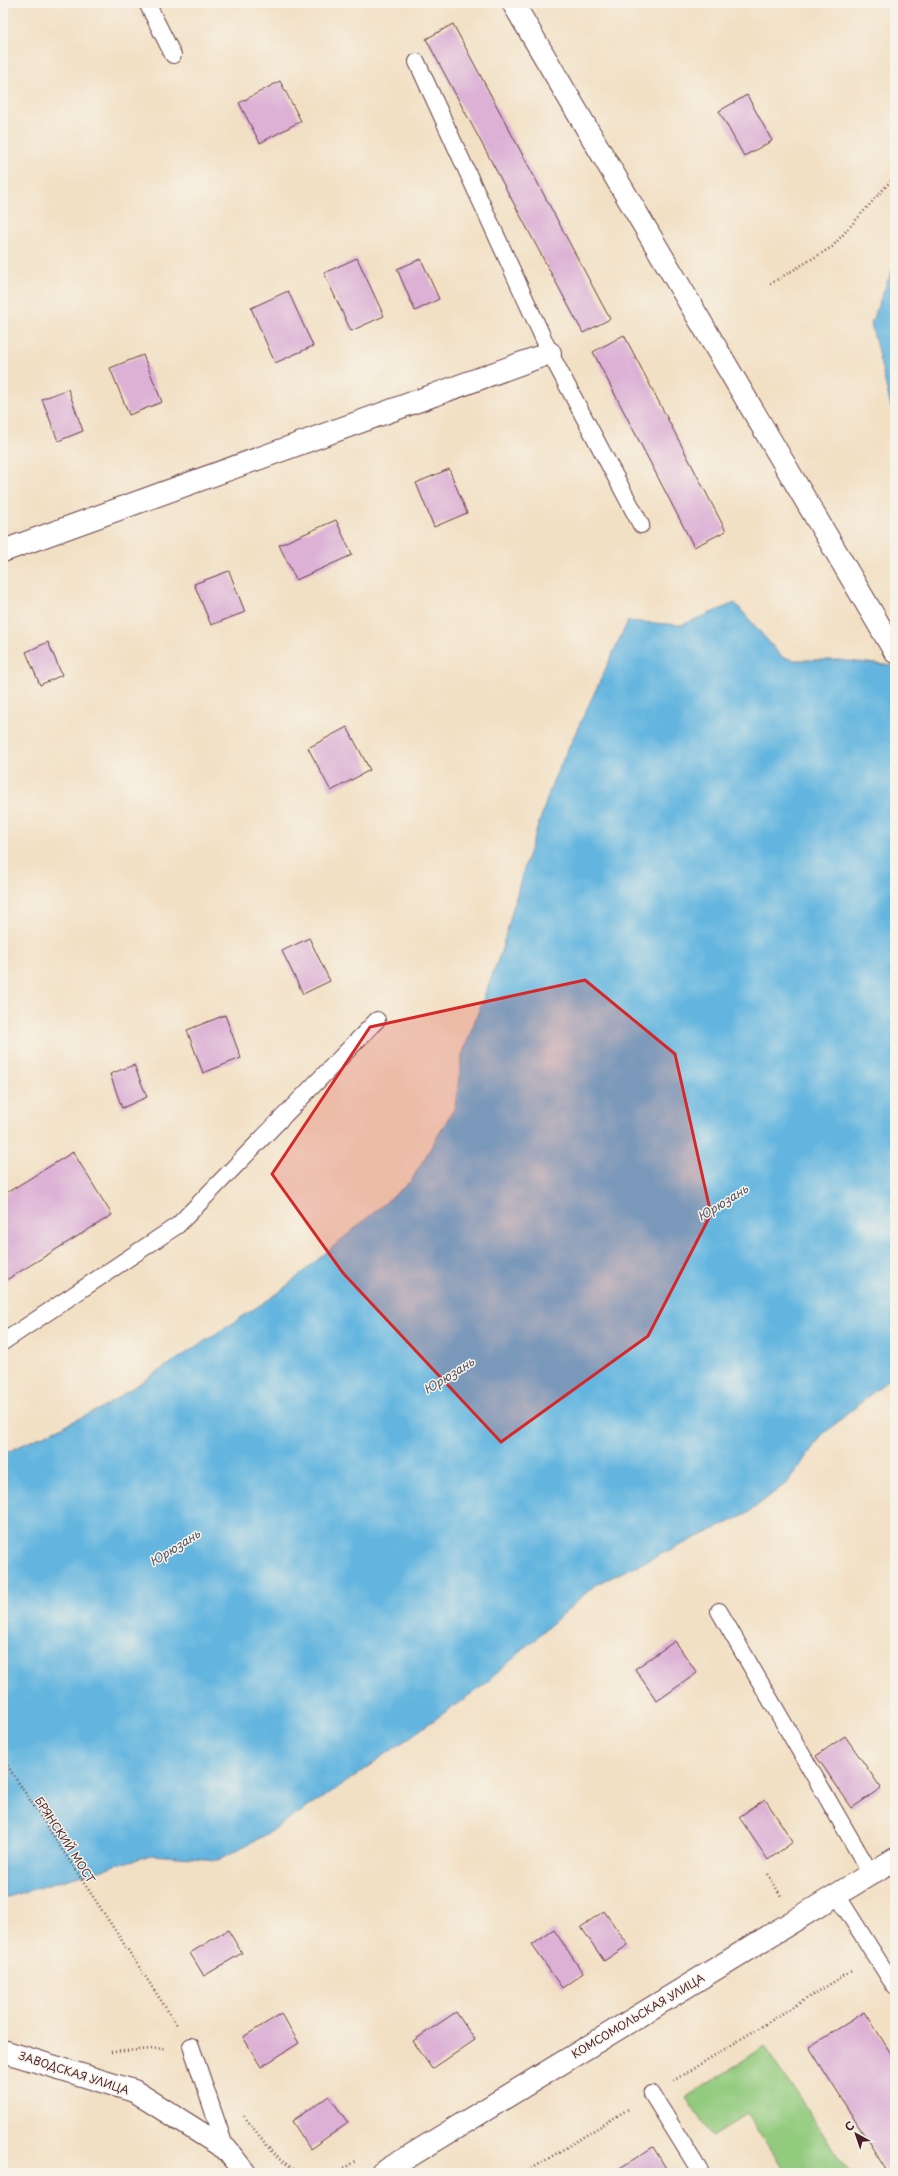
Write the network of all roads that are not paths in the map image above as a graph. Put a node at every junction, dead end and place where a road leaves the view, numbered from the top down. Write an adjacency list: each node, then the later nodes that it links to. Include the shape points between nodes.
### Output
1 (147, 3): 3 (lane)
2 (513, 3): 8 (main road)
3 (173, 55)
4 (417, 62): 5 (lane)
5 (550, 353): 6 (lane); 7 (main road)
6 (641, 525)
7 (3, 551)
8 (895, 652)
9 (377, 1020): 10 (lane, via 178,1225)
10 (3, 1342)
11 (719, 1611): 13 (lane)
12 (895, 1859): 13 (main road, КОМСОМОЛЬСКАЯ УЛИЦА)
13 (871, 1874): 14 (main road, КОМСОМОЛЬСКАЯ УЛИЦА)
14 (837, 1895): 15 (lane); 21 (main road, КОМСОМОЛЬСКАЯ УЛИЦА)
15 (895, 1987)
16 (191, 2046): 19 (lane)
17 (3, 2051): 19 (main road, ЗАВОДСКАЯ УЛИЦА, via 134,2091)
18 (652, 2094): 22 (lane)
19 (226, 2149): 20 (main road, ЗАВОДСКАЯ УЛИЦА)
20 (245, 2173)
21 (382, 2173)
22 (701, 2173)

